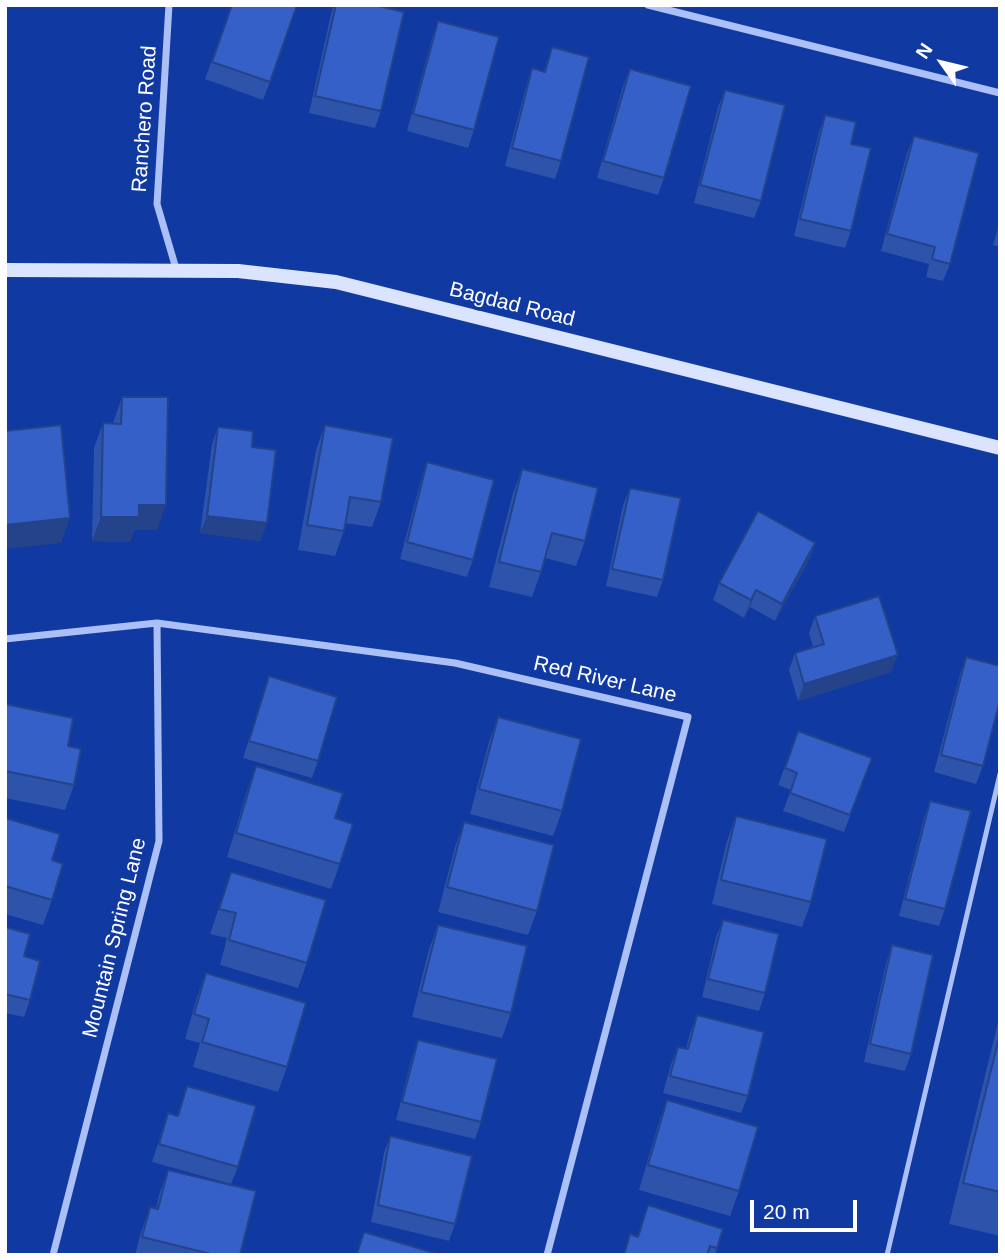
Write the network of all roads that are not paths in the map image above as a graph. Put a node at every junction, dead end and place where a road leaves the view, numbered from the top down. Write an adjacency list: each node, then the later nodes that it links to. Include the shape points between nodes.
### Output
1 (169, 5): 5 (street, Ranchero Road, via 157,204)
2 (648, 5): 3 (street)
3 (1000, 93)
4 (5, 270): 5 (street, Bagdad Road)
5 (177, 273): 6 (street, Bagdad Road, via 237,271 336,282)
6 (1000, 448)
7 (157, 623): 8 (street, Red River Lane); 10 (street, Mountain Spring Lane, via 159,842); 11 (street, Red River Lane, via 455,663 688,717)
8 (5, 639)
9 (1000, 774): 12 (lane)
10 (53, 1255)
11 (547, 1255)
12 (887, 1255)

